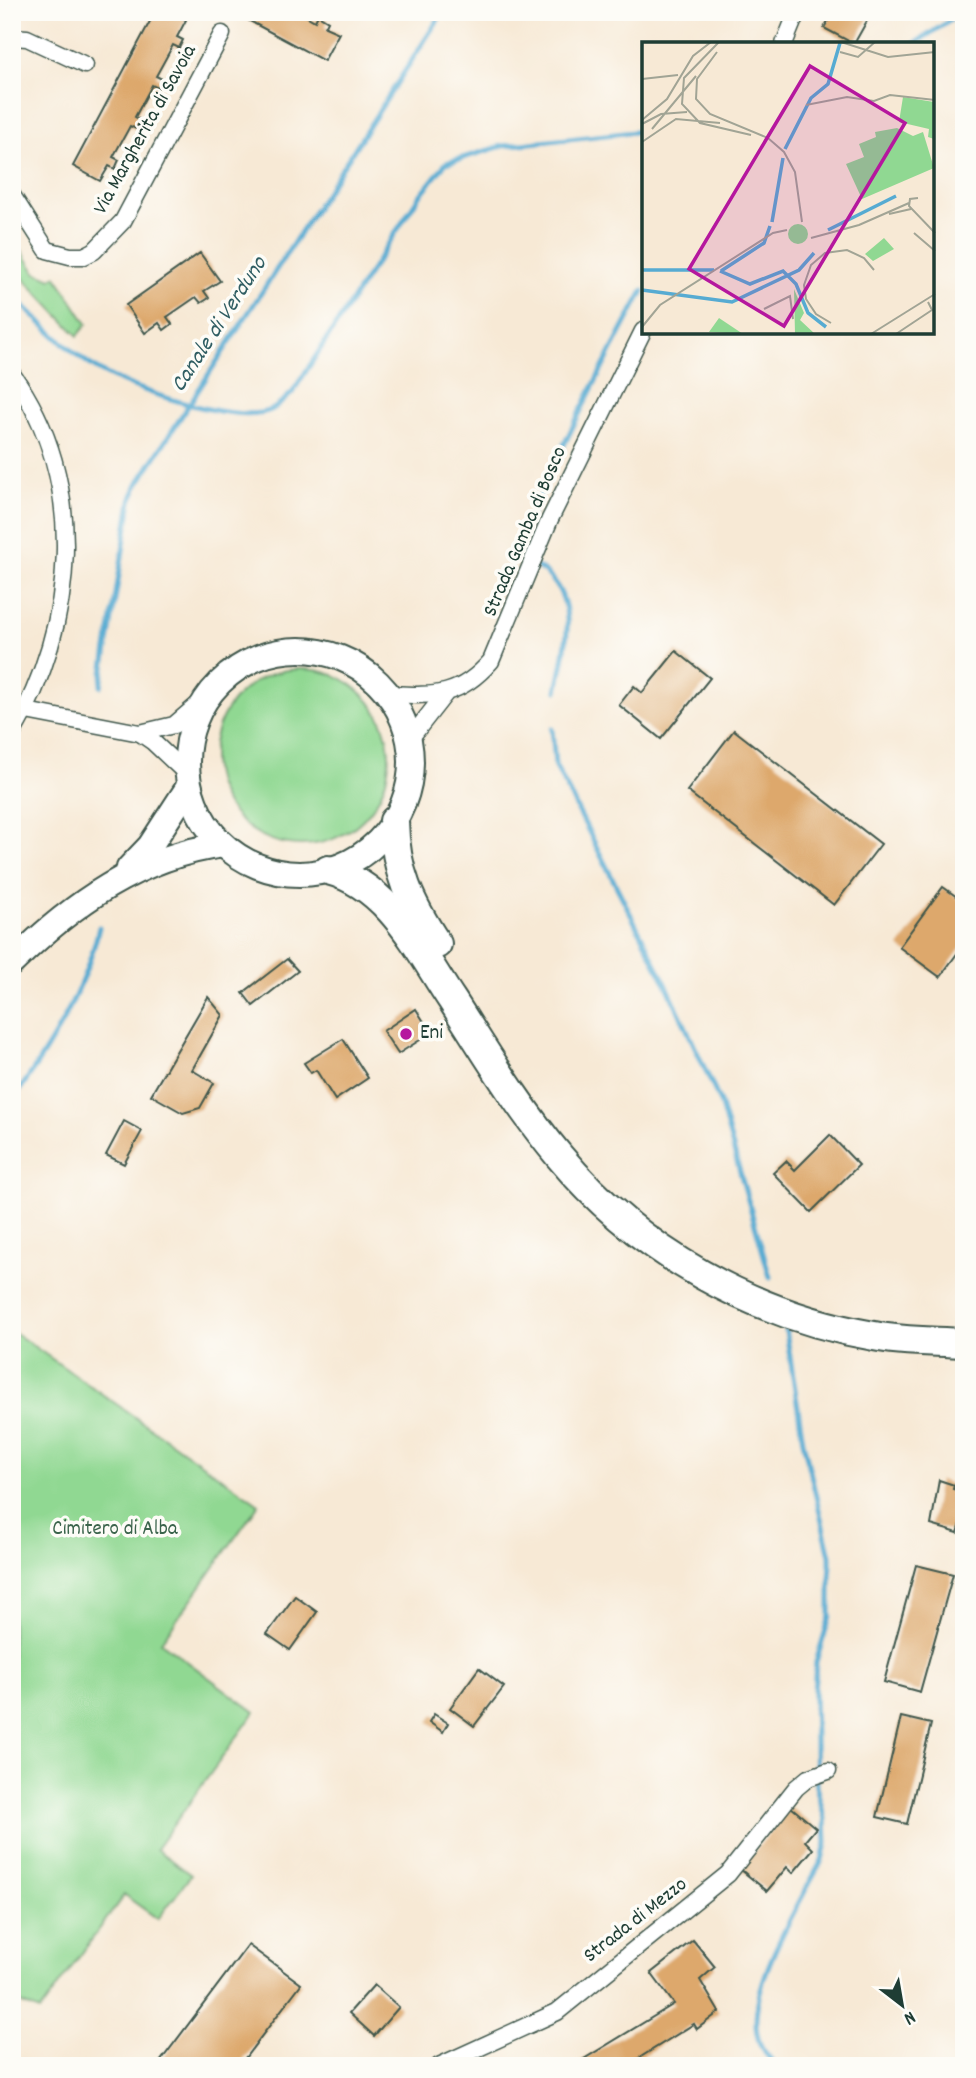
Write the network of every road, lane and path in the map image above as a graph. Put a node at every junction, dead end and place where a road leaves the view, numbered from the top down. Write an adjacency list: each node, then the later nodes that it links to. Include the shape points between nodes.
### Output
1 (797, 12): 4 (street)
2 (222, 34): 6 (street, Via Margherita di Savoia, via 123,221 94,251 69,256 47,250)
3 (12, 37): 5 (street, via 27,38)
4 (785, 42)
5 (85, 65)
6 (12, 195)
7 (642, 333): 10 (street, Strada Gamba di Bosco, via 550,519 491,661 479,675)
8 (12, 374): 12 (street, via 30,398 54,458 65,520 65,585 51,647)
9 (389, 694): 10 (street, Strada Gamba di Bosco); 11 (main road, via 349,661 298,649 248,662); 15 (main road)
10 (445, 694): 15 (street, Strada Gamba di Bosco)
11 (209, 695): 13 (street, via 174,725); 16 (main road, via 189,738)
12 (26, 711): 13 (street); 14 (street)
13 (140, 733): 16 (street)
14 (12, 734)
15 (409, 740): 17 (main road, via 409,782)
16 (188, 780): 18 (main road, via 208,828); 20 (main road, via 150,846)
17 (394, 821): 19 (main road, via 373,846); 22 (highway, via 399,871 419,917 545,1108 626,1201 695,1254 789,1299 878,1322)
18 (223, 845): 19 (main road, via 272,871 309,874); 20 (main road, via 162,858)
19 (328, 870): 23 (highway, via 349,876 372,891 404,926 561,1159 614,1212 686,1268 785,1314 875,1337)
20 (114, 883): 21 (main road, via 84,902)
21 (12, 963)
22 (964, 1326)
23 (964, 1343)
24 (828, 1770): 25 (street, Strada di Mezzo, via 796,1788 728,1874 557,2012)
25 (439, 2066)

